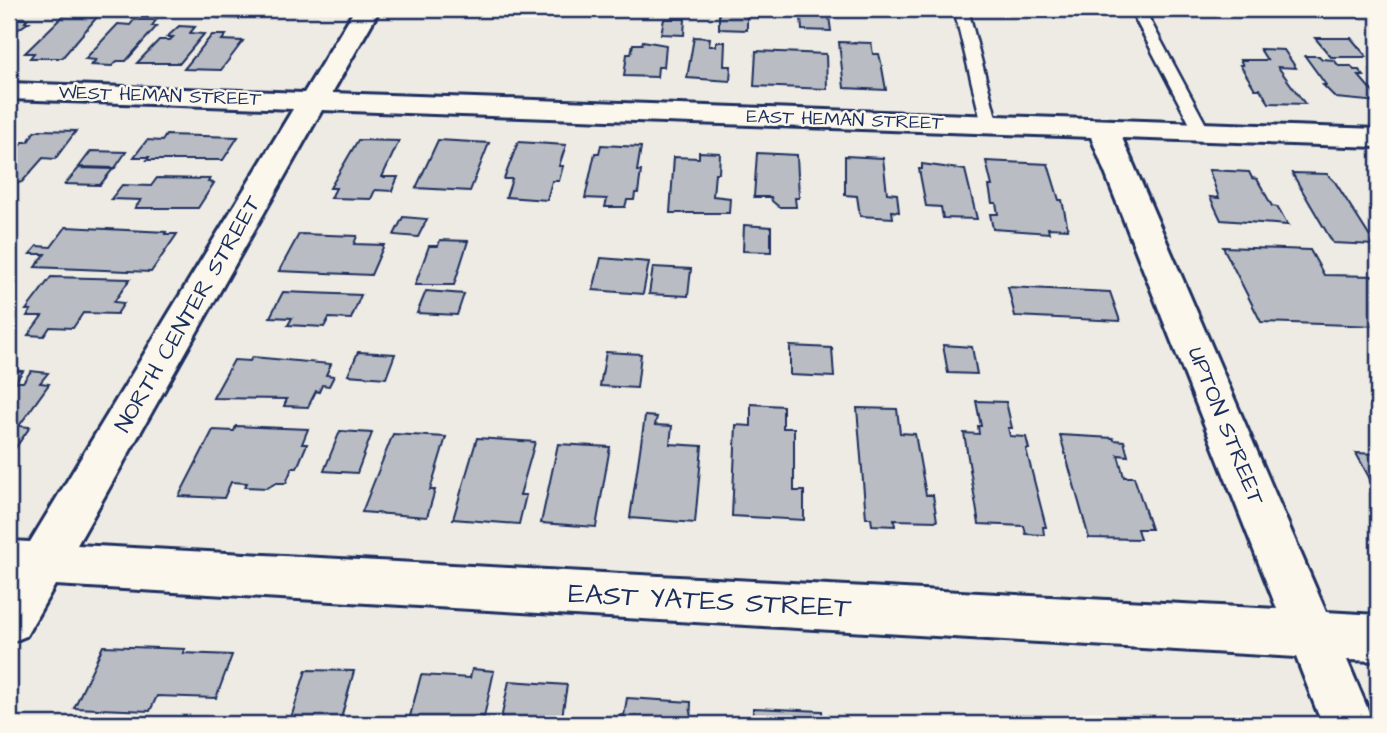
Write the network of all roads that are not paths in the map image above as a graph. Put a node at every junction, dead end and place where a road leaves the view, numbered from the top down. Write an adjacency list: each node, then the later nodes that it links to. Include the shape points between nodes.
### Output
1 (367, 9): 5 (street, NORTH CENTER STREET)
2 (961, 9): 6 (lane)
3 (1136, 9): 8 (lane)
4 (9, 91): 5 (street, WEST HEMAN STREET)
5 (312, 102): 6 (street, EAST HEMAN STREET); 10 (street, NORTH CENTER STREET)
6 (990, 125): 7 (street, EAST HEMAN STREET)
7 (1103, 128): 8 (street, EAST HEMAN STREET); 12 (street, UPTON STREET)
8 (1202, 132): 9 (street, EAST HEMAN STREET)
9 (1378, 138)
10 (25, 563): 11 (street, NORTH CENTER STREET); 12 (street, EAST YATES STREET)
11 (9, 620)
12 (1311, 635): 13 (street, EAST YATES STREET); 14 (street, UPTON STREET)
13 (1378, 638)
14 (1348, 724)

